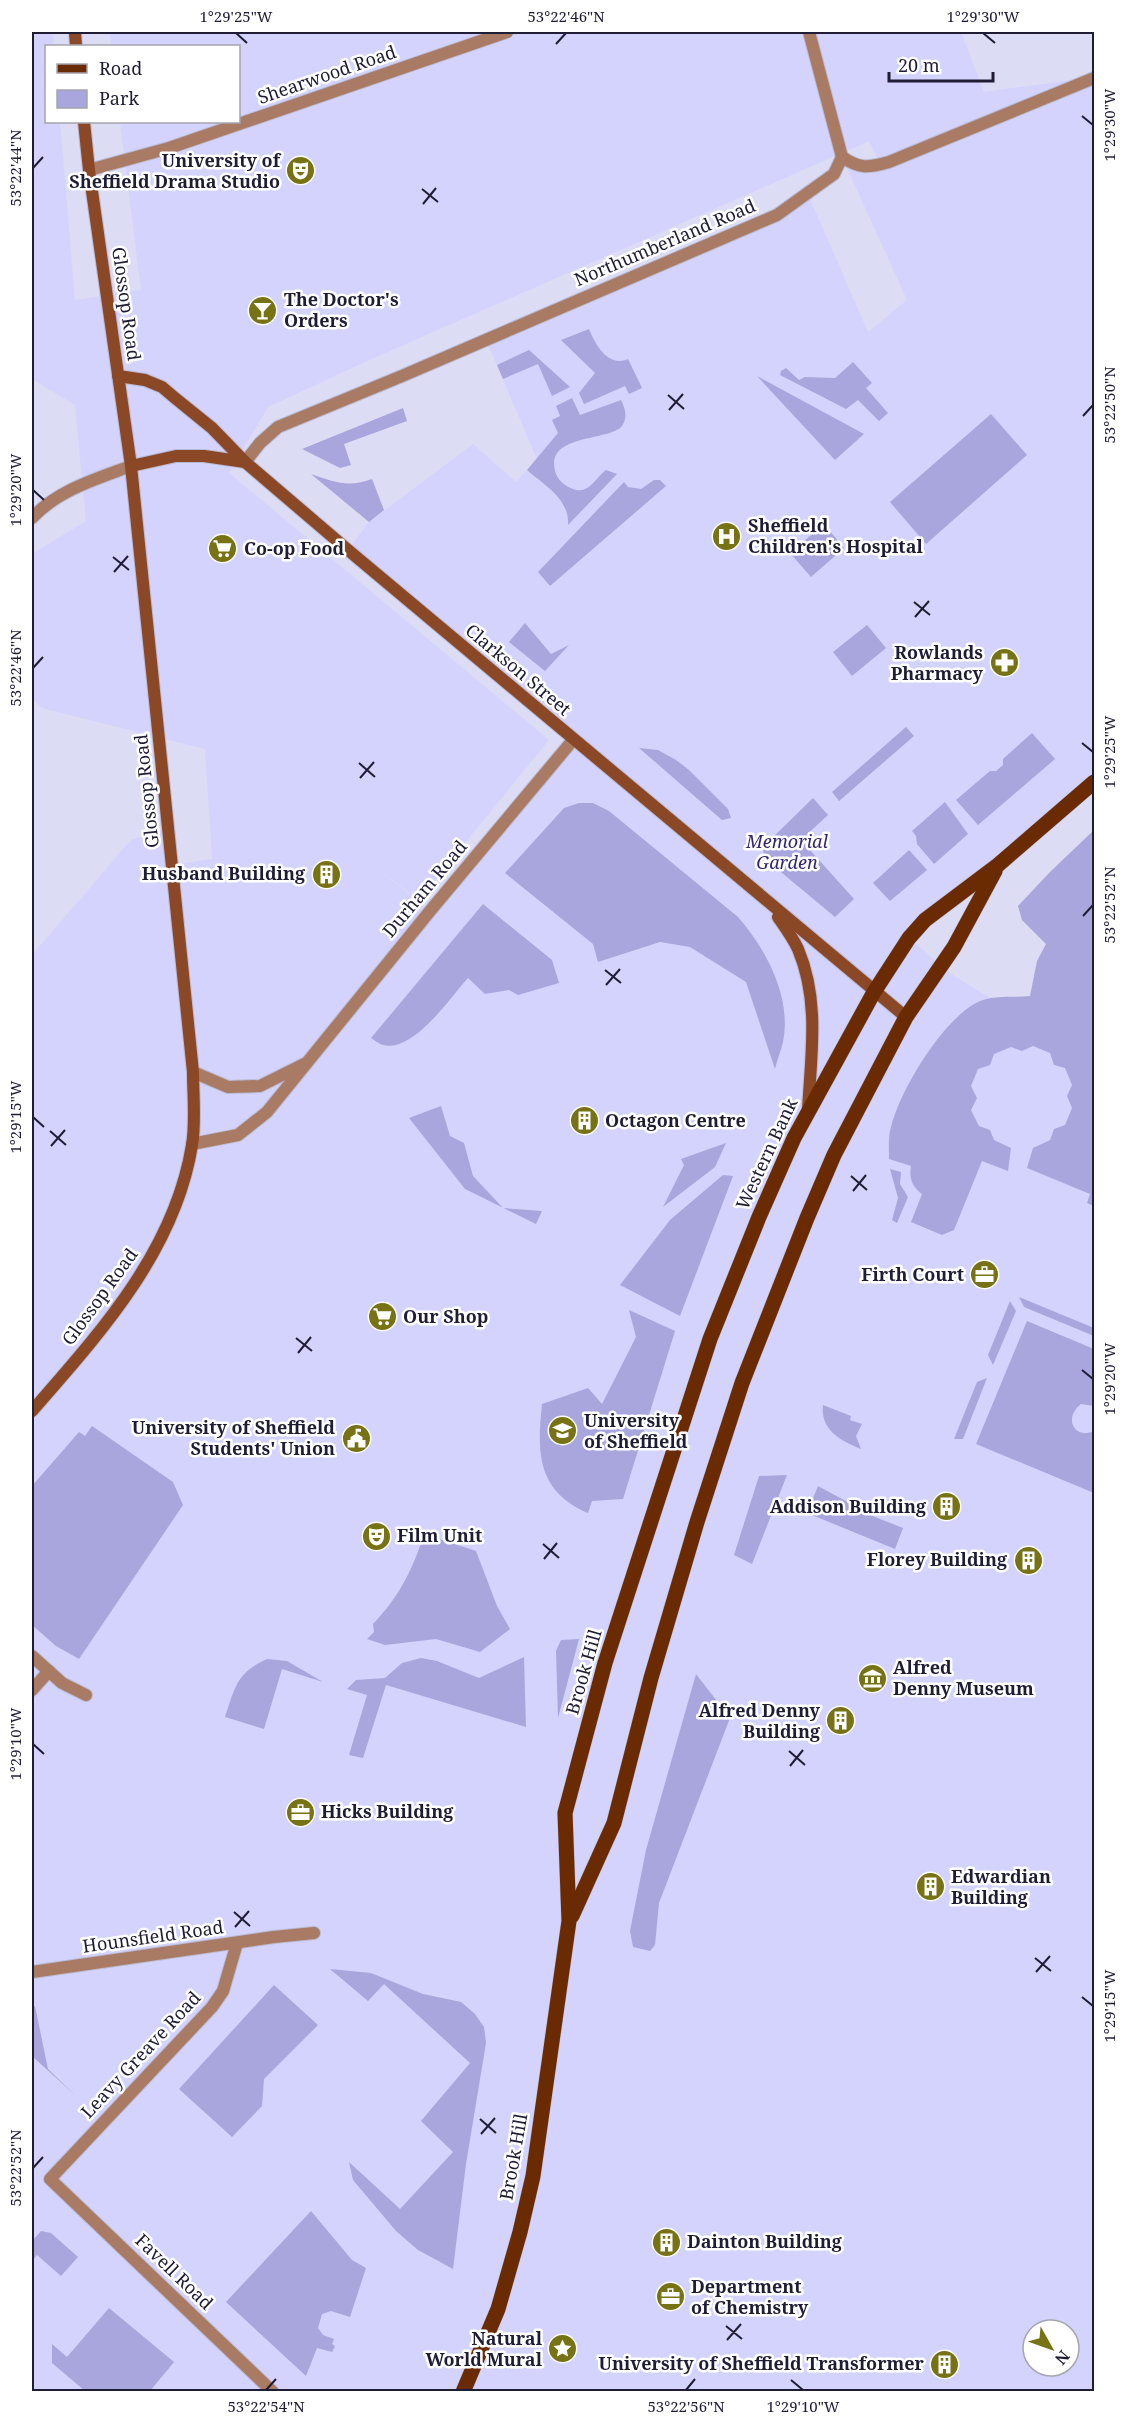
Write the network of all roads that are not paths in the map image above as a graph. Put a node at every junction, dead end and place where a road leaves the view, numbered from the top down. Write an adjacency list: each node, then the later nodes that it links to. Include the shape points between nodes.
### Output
1 (507, 32): 6 (street, Shearwood Road, via 169,148)
2 (809, 32): 5 (street)
3 (1095, 78): 5 (street, via 889,162 870,167 854,165)
4 (84, 123): 6 (main road, Glossop Road)
5 (842, 157): 8 (street, Northumberland Road, via 834,174 777,215 278,427)
6 (89, 170): 7 (main road, Glossop Road)
7 (118, 376): 8 (main road, Clarkson Street, via 162,387 212,428); 9 (main road, Glossop Road)
8 (245, 462): 9 (main road, via 176,456); 11 (main road, Clarkson Street)
9 (131, 466): 10 (street, via 55,499); 18 (main road, Glossop Road)
10 (32, 518)
11 (573, 740): 14 (main road, Clarkson Street); 17 (street, Durham Road)
12 (1095, 782): 13 (main road, Western Bank)
13 (998, 865): 15 (main road, Western Bank, via 925,920); 16 (main road, Western Bank, via 954,947)
14 (769, 904): 15 (main road, Clarkson Street); 19 (main road, Clarkson Street, via 797,946 809,980 814,1018)
15 (874, 992): 16 (main road, Clarkson Street); 19 (main road, Western Bank)
16 (906, 1017): 23 (main road, Western Bank, via 834,1155 807,1218 742,1383)
17 (308, 1062): 18 (street, Durham Road, via 260,1086 228,1087); 20 (street, Durham Road, via 267,1112 238,1135)
18 (193, 1072): 20 (main road, Glossop Road)
19 (808, 1110): 22 (main road, Western Bank, via 710,1339)
20 (192, 1144): 21 (main road, Glossop Road, via 178,1198 154,1254 116,1311)
21 (32, 1411)
22 (655, 1509): 28 (main road, Brook Hill, via 605,1663 565,1813)
23 (697, 1522): 28 (main road, Brook Hill, via 651,1678 614,1824)
24 (32, 1656): 25 (street)
25 (49, 1671): 26 (street); 27 (street)
26 (32, 1690)
27 (86, 1695)
28 (569, 1921): 34 (main road, Brook Hill, via 533,2176 498,2309)
29 (314, 1933): 30 (street, Hounsfield Road)
30 (237, 1943): 31 (street, Hounsfield Road); 32 (street, Leavy Greave Road, via 223,1991 212,2007)
31 (32, 1972)
32 (50, 2179): 33 (street, Favell Road)
33 (273, 2391)
34 (463, 2391)

